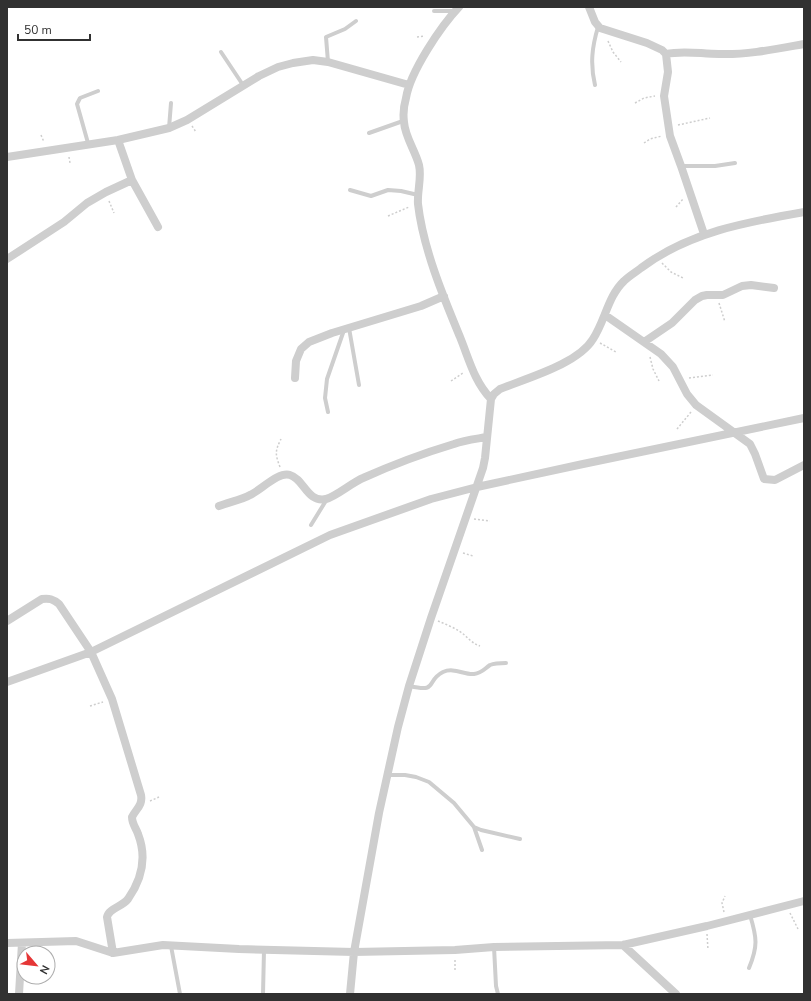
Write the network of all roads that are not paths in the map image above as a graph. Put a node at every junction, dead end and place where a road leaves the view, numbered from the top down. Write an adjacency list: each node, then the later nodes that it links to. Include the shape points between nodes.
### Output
1 (589, 7): 5 (street)
2 (457, 9): 3 (lane); 11 (street, via 424,55)
3 (434, 11)
4 (356, 21): 9 (lane, via 326,37)
5 (598, 26): 8 (street, via 606,31 647,43); 12 (lane, via 591,61)
6 (804, 44): 8 (street, via 754,53)
7 (221, 52): 10 (lane)
8 (666, 54): 22 (street, via 668,72 664,96 669,131)
9 (328, 62): 10 (street, via 313,60 278,67); 11 (street)
10 (243, 85): 16 (street, via 187,120)
11 (409, 85): 15 (street)
12 (595, 85)
13 (98, 91): 19 (lane, via 80,98 77,104)
14 (171, 103): 16 (lane)
15 (403, 121): 17 (lane); 25 (street, via 419,165)
16 (169, 128): 18 (street)
17 (369, 133)
18 (118, 140): 19 (street); 23 (street)
19 (88, 143): 20 (street)
20 (7, 156)
21 (735, 163): 22 (lane)
22 (682, 166): 28 (street)
23 (132, 180): 27 (street); 29 (street, via 87,203 64,222)
24 (350, 190): 25 (lane, via 371,196 388,190 401,191)
25 (419, 199): 31 (street, via 423,234)
26 (804, 212): 28 (street)
27 (158, 227)
28 (704, 234): 32 (street, via 673,247 625,280 615,292)
29 (7, 259)
30 (774, 288): 34 (street, via 751,285 742,286 723,295 706,295 695,300 672,323)
31 (444, 296): 33 (street, via 421,306); 37 (street, via 478,383)
32 (605, 315): 34 (street); 37 (street, via 587,348 576,357 500,389)
33 (347, 329): 35 (street, via 319,337 301,349 296,361); 36 (lane); 38 (lane, via 327,379 325,398)
34 (644, 342): 40 (street, via 662,354 673,367 687,394 696,405)
35 (295, 378)
36 (359, 385)
37 (491, 399): 41 (street)
38 (328, 412)
39 (804, 418): 40 (street)
40 (734, 433): 42 (street, via 750,444 764,479 775,480); 43 (street)
41 (487, 437): 43 (street, via 485,458); 44 (street, via 455,443 362,478)
42 (804, 465)
43 (477, 487): 48 (street, via 431,499 330,535); 51 (street)
44 (327, 499): 45 (street, via 313,496 295,478 283,474 251,495); 46 (lane)
45 (219, 506)
46 (311, 525)
47 (7, 621): 48 (street, via 42,600 54,599)
48 (91, 652): 50 (street); 65 (street, via 112,698 142,795 132,822 143,849 143,864 140,877 127,900 108,914)
49 (506, 663): 51 (lane, via 495,663 479,674 471,675 451,670 443,672 431,686 423,689)
50 (7, 682)
51 (409, 686): 52 (street)
52 (387, 775): 53 (lane, via 416,776 429,782 454,803); 64 (street)
53 (474, 827): 54 (lane); 55 (lane)
54 (520, 839)
55 (482, 850)
56 (804, 901): 57 (street)
57 (750, 915): 60 (street); 66 (lane, via 756,943 755,954)
58 (7, 943): 59 (street)
59 (22, 943): 65 (street, via 76,941); 67 (street)
60 (623, 945): 62 (street); 72 (street)
61 (171, 946): 63 (street); 65 (street, via 162,945); 68 (lane)
62 (494, 947): 64 (street); 71 (lane)
63 (264, 950): 64 (street); 69 (lane)
64 (354, 952): 70 (street)
65 (113, 953)
66 (749, 968)
67 (19, 994)
68 (180, 994)
69 (263, 994)
70 (350, 994)
71 (498, 994)
72 (676, 994)

